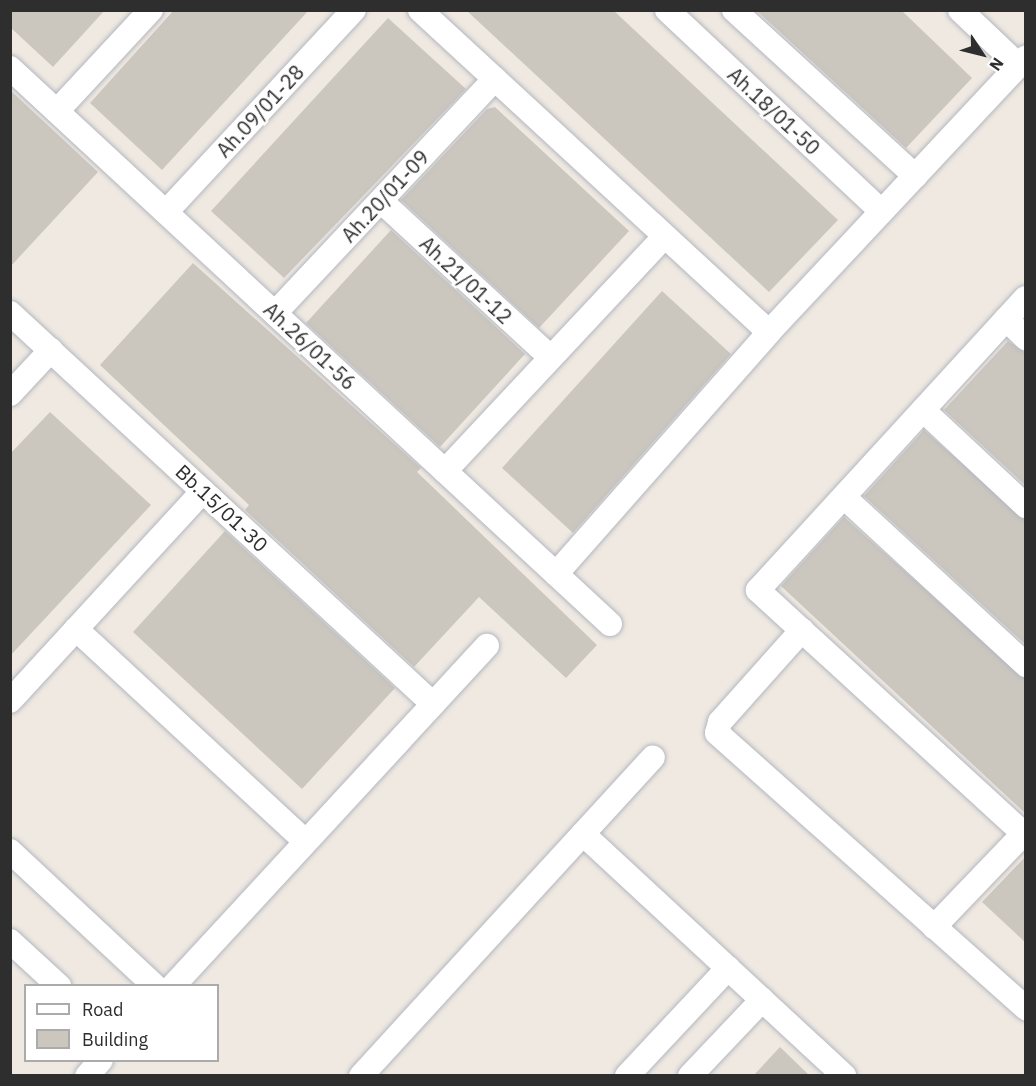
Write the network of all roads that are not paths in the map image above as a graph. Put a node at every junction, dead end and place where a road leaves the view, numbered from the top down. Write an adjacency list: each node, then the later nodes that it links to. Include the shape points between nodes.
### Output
1 (151, 10): 10 (street)
2 (354, 10): 14 (street, Ah.09/01-28)
3 (420, 10): 9 (street)
4 (667, 10): 13 (street, Ah.18/01-50)
5 (734, 10): 11 (street)
6 (960, 10): 7 (street)
7 (1022, 61): 11 (street)
8 (10, 68): 10 (street, Ah.26/01-56)
9 (495, 79): 12 (street, Ah.20/01-09); 15 (street)
10 (57, 111): 14 (street, Ah.26/01-56)
11 (915, 176): 13 (street)
12 (381, 201): 17 (street, Ah.20/01-09); 23 (street, Ah.21/01-12)
13 (881, 211): 20 (street)
14 (166, 212): 17 (street, Ah.26/01-56)
15 (664, 237): 20 (street); 23 (street)
16 (1026, 298): 18 (street)
17 (275, 313): 26 (street, Ah.26/01-56)
18 (1006, 319): 21 (street); 25 (street)
19 (13, 321): 22 (street, Bb.15/01-30)
20 (769, 332): 30 (street)
21 (1026, 338)
22 (51, 350): 24 (street); 27 (street, Bb.15/01-30)
23 (551, 358): 26 (street)
24 (10, 394)
25 (923, 410): 28 (street); 29 (street)
26 (445, 471): 30 (street, Ah.26/01-56)
27 (203, 491): 32 (street); 37 (street, Bb.15/01-30)
28 (844, 497): 33 (street, via 758,590); 35 (street)
29 (1026, 506)
30 (556, 574): 31 (street, Ah.26/01-56)
31 (610, 624)
32 (76, 629): 36 (street); 41 (street)
33 (802, 630): 39 (street); 43 (street, via 720,722 717,733)
34 (487, 646): 37 (street)
35 (1026, 665)
36 (10, 701)
37 (433, 704): 41 (street)
38 (653, 757): 40 (street)
39 (1024, 833): 43 (street)
40 (583, 834): 45 (street); 53 (street)
41 (305, 841): 48 (street)
42 (10, 851): 47 (street)
43 (934, 927): 50 (street)
44 (10, 941): 46 (street)
45 (728, 968): 49 (street); 54 (street)
46 (57, 984)
47 (154, 984)
48 (175, 984)
49 (762, 1000): 55 (street); 56 (street)
50 (1026, 1008)
51 (99, 1062): 52 (street)
52 (87, 1076)
53 (361, 1076)
54 (627, 1076)
55 (690, 1076)
56 (844, 1076)

